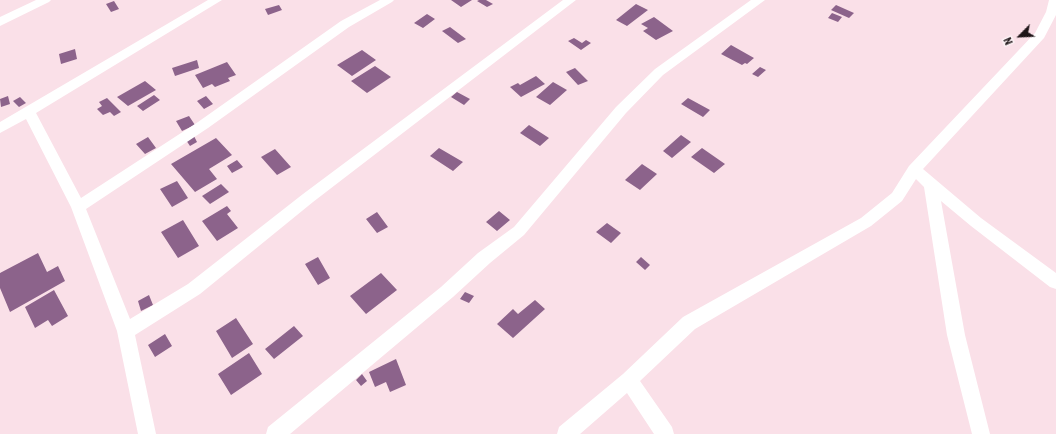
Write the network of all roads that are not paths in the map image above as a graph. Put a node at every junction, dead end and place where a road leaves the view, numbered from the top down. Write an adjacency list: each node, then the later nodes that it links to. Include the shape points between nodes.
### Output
1 (45, 0): 7 (street)
2 (216, 0): 8 (street)
3 (388, 0): 12 (street, via 345,24 203,125)
4 (570, 0): 14 (street, via 308,198 194,289)
5 (759, 0): 17 (street, via 659,72 621,110 519,231)
6 (1055, 0): 10 (street, via 1040,35)
7 (0, 22)
8 (29, 112): 9 (street); 12 (street)
9 (0, 128)
10 (914, 170): 11 (street); 15 (street, via 897,197 866,222 689,323)
11 (931, 184): 13 (street, via 976,222); 20 (street, via 956,335)
12 (78, 207): 14 (street)
13 (1056, 282)
14 (126, 331): 16 (street)
15 (629, 380): 18 (street); 19 (street)
16 (147, 434)
17 (275, 434)
18 (566, 434)
19 (665, 434)
20 (981, 434)

